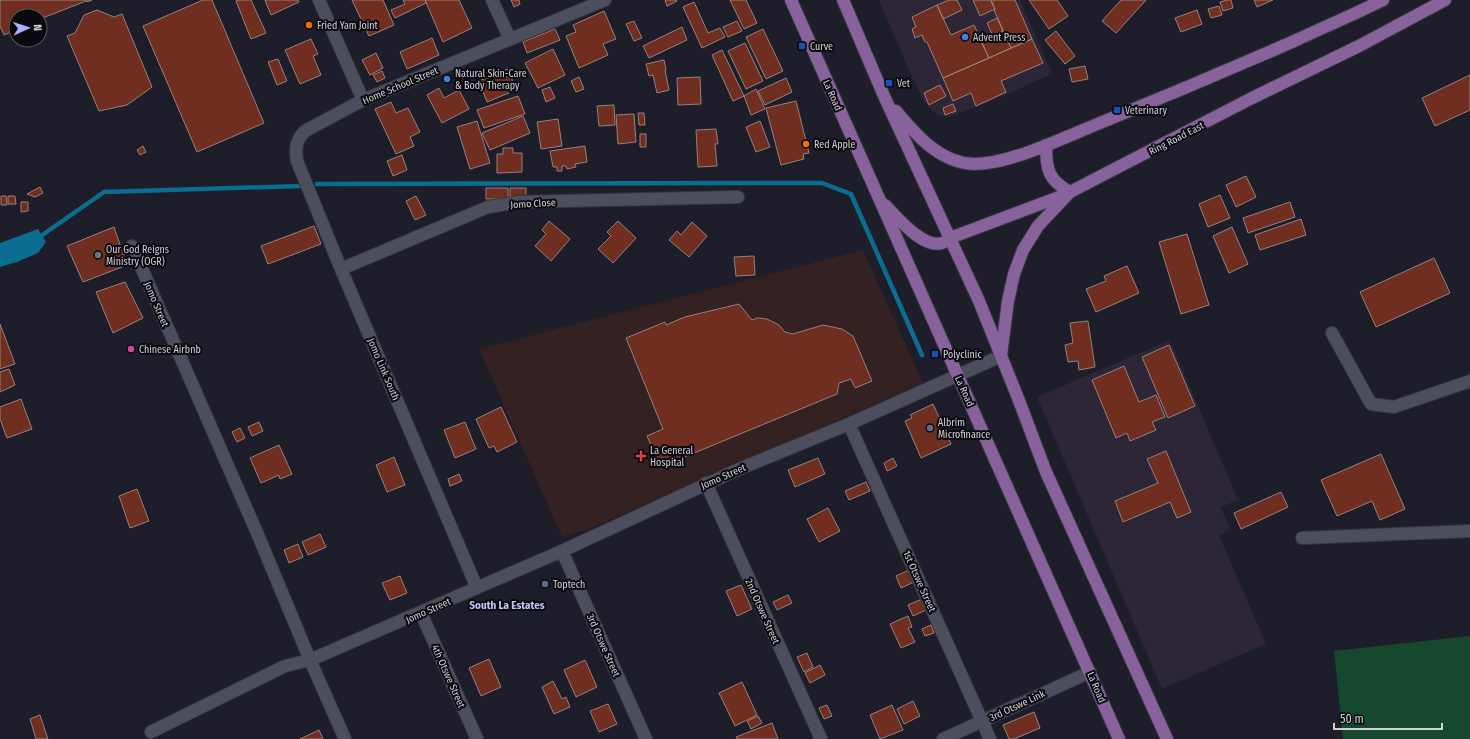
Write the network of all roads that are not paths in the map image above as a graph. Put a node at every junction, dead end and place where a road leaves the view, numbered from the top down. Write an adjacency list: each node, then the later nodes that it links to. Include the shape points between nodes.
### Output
1 (319, 0): 10 (street)
2 (492, 0): 8 (street)
3 (605, 0): 8 (street, Home School Street)
4 (791, 0): 15 (main road, La Road)
5 (843, 0): 9 (main road)
6 (1383, 0): 11 (main road, via 1216,76)
7 (1445, 0): 13 (main road, Ring Road East)
8 (510, 39): 10 (street, Home School Street)
9 (884, 96): 11 (main road, via 913,132 949,159 973,164 1003,160); 16 (main road)
10 (363, 100): 12 (street, Home School Street, via 305,130)
11 (1046, 145): 13 (main road, via 1049,174 1055,182)
12 (295, 148): 18 (street, Jomo Link South, via 297,160)
13 (1070, 192): 16 (main road); 20 (main road, Ring Road East, via 1038,226 1023,250 1008,301)
14 (738, 197): 18 (street, Jomo Close, via 520,202 488,207)
15 (879, 199): 16 (main road, via 906,227 924,240 940,243); 21 (main road, La Road)
16 (950, 238): 20 (main road)
17 (132, 246): 30 (street, Jomo Street)
18 (341, 268): 28 (street, Jomo Link South)
19 (1332, 333): 22 (street, via 1371,404 1394,408)
20 (1002, 356): 21 (street, Jomo Street); 41 (main road, via 1046,472)
21 (958, 376): 23 (street, Jomo Street); 31 (main road, La Road)
22 (1470, 381)
23 (849, 424): 24 (street, Jomo Street); 32 (street, 1st Otswe Street)
24 (706, 483): 27 (street, Jomo Street); 37 (street, 2nd Otswe Street)
25 (1470, 531): 26 (street)
26 (1302, 538)
27 (562, 551): 28 (street, Jomo Street); 36 (street, 3rd Otswe Street)
28 (477, 588): 29 (street, Jomo Street)
29 (421, 613): 30 (street, Jomo Street); 35 (street, 4th Otswe Street)
30 (310, 660): 33 (street, via 285,666); 34 (street)
31 (1090, 672): 32 (street, 3rd Otswe Link); 40 (main road, La Road)
32 (982, 722): 38 (street, 3rd Otswe Link); 39 (street, 1st Otswe Street)
33 (150, 732)
34 (345, 739)
35 (477, 739)
36 (646, 739)
37 (821, 739)
38 (943, 739)
39 (990, 739)
40 (1120, 739)
41 (1167, 739)

